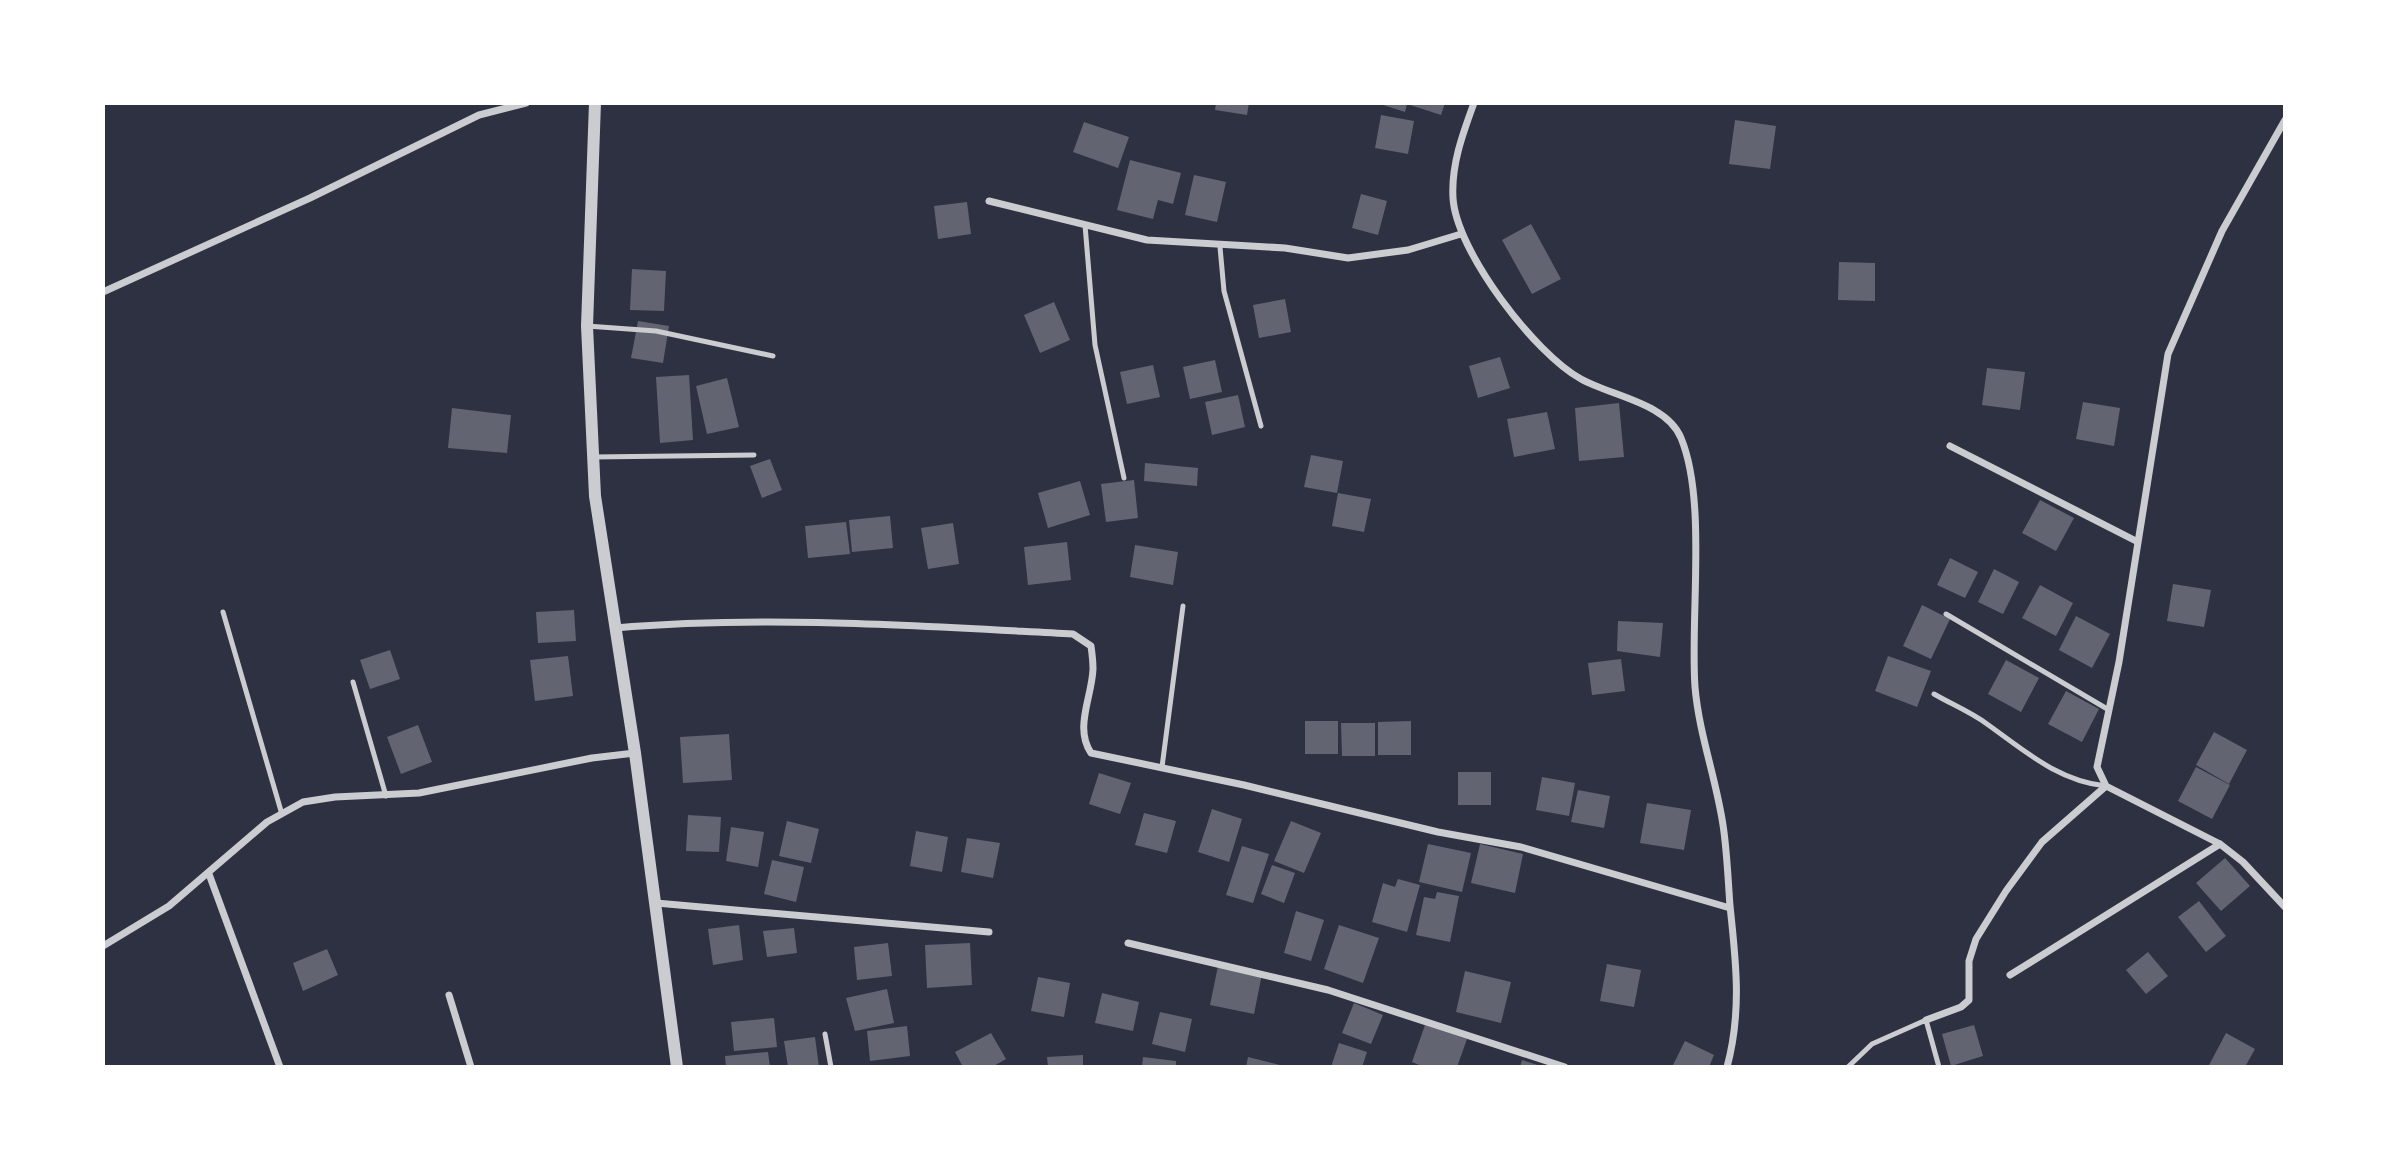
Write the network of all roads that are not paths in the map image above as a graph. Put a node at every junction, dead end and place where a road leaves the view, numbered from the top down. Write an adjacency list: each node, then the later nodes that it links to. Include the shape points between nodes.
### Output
1 (526, 103): 9 (street, via 479,115)
2 (594, 103): 10 (street)
3 (1474, 103): 7 (street, via 1452,181)
4 (2285, 120): 17 (street, via 2222,231 2176,331 2168,354)
5 (989, 201): 6 (street)
6 (1085, 225): 8 (street, via 1147,240); 16 (lane, via 1095,345)
7 (1461, 234): 8 (street, via 1408,250 1358,257 1285,248); 34 (street, via 1504,301 1560,366 1654,411 1671,423 1681,438 1694,520 1695,688 1723,825)
8 (1220, 247): 12 (lane, via 1224,291)
9 (103, 292)
10 (587, 326): 11 (lane, via 656,331); 15 (street)
11 (773, 356)
12 (1261, 425)
13 (1950, 446): 17 (street)
14 (754, 455): 15 (lane)
15 (593, 457): 21 (street)
16 (1124, 478)
17 (2136, 541): 24 (street)
18 (1183, 606): 26 (lane)
19 (223, 612): 29 (lane)
20 (1946, 614): 24 (lane)
21 (614, 628): 25 (street); 26 (street, via 741,621 1073,634 1091,646 1093,669 1084,743 1091,753)
22 (353, 682): 28 (lane)
23 (1934, 694): 27 (lane, via 1985,722 2036,761 2082,783)
24 (2109, 710): 27 (street, via 2097,767)
25 (635, 753): 28 (street); 32 (street)
26 (1162, 767): 34 (street, via 1521,847)
27 (2106, 786): 30 (street); 40 (street, via 2042,842 2006,891 1976,939 1969,961 1969,1000)
28 (386, 796): 29 (street, via 335,797)
29 (281, 811): 31 (street)
30 (2220, 844): 33 (street); 38 (street)
31 (209, 874): 37 (street, via 170,906); 42 (street)
32 (656, 903): 35 (street); 44 (street)
33 (2285, 907)
34 (1730, 908): 47 (street, via 1738,994)
35 (989, 932)
36 (1128, 943): 46 (street, via 1328,990)
37 (103, 946)
38 (2010, 975)
39 (449, 995): 43 (street)
40 (1926, 1020): 48 (lane, via 1872,1044); 49 (lane)
41 (825, 1034): 45 (lane)
42 (280, 1067)
43 (471, 1067)
44 (677, 1067)
45 (831, 1067)
46 (1565, 1067)
47 (1727, 1067)
48 (1848, 1067)
49 (1939, 1067)

